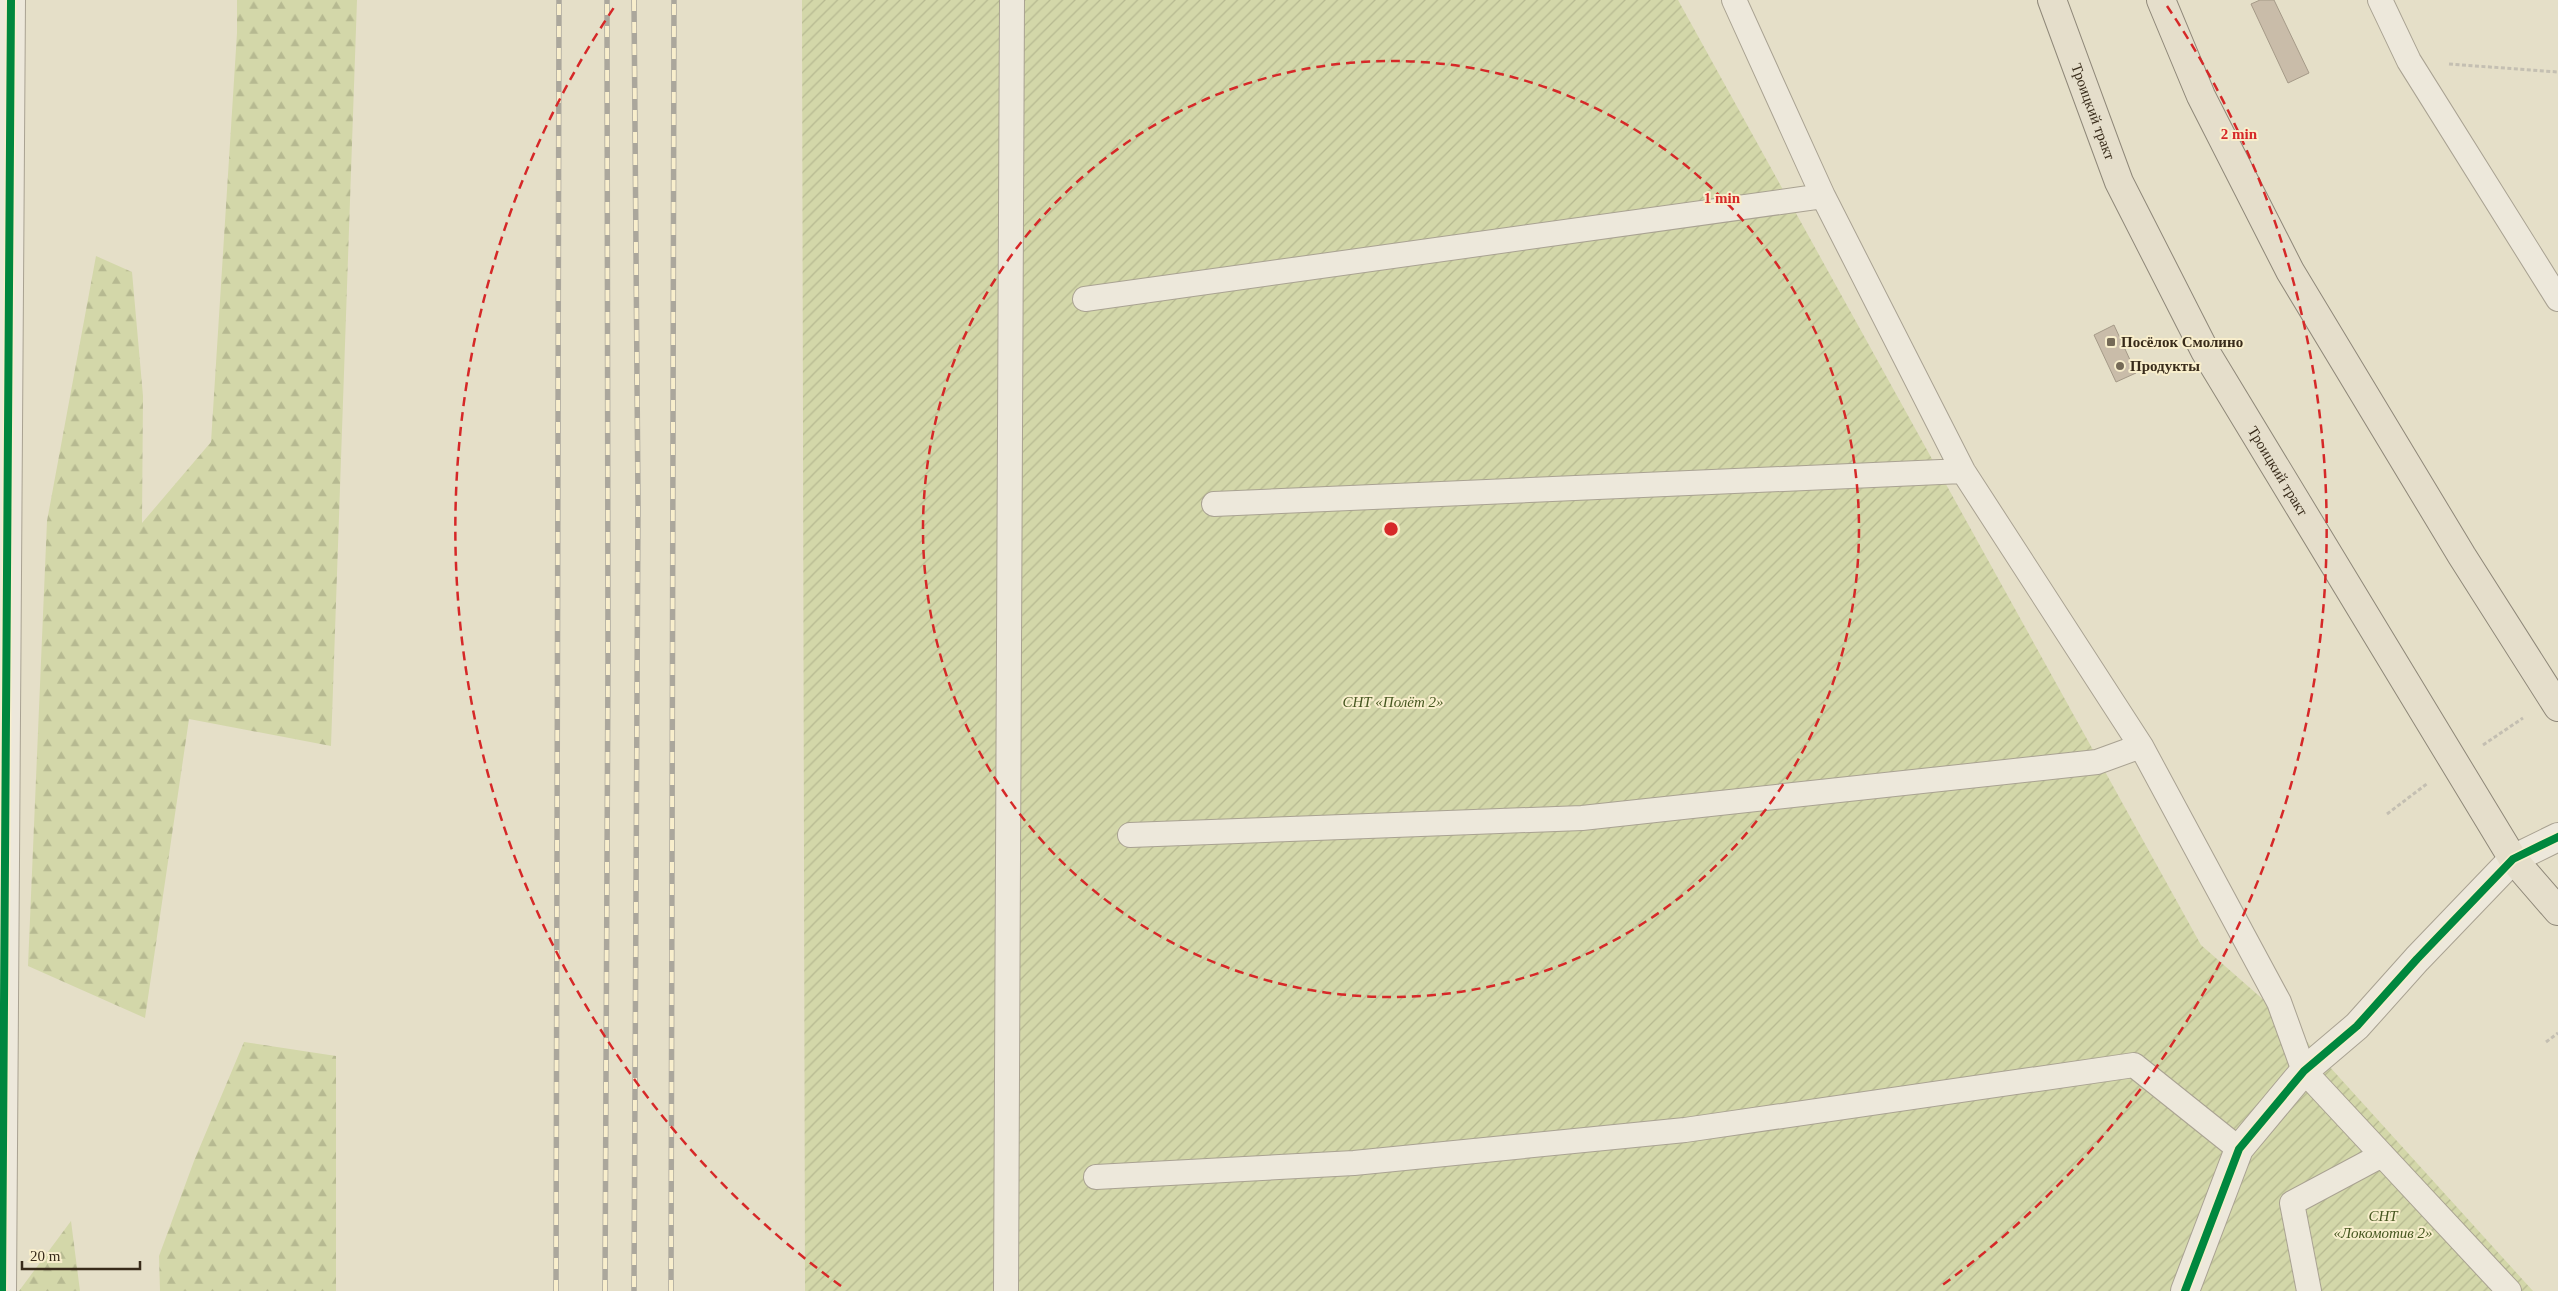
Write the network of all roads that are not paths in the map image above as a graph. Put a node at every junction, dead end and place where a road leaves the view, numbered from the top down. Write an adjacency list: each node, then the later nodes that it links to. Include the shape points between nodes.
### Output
1 (11, 0): 22 (street)
2 (1012, 0): 23 (lane)
3 (1734, 0): 7 (lane)
4 (2052, 0): 16 (main road, Троицкий тракт, via 2119,182 2205,351)
5 (2161, 0): 12 (main road, via 2201,96 2290,271 2462,556)
6 (2380, 0): 8 (lane, via 2409,61)
7 (1823, 196): 9 (lane); 10 (lane)
8 (2558, 299)
9 (1084, 300)
10 (1963, 470): 11 (lane); 13 (lane)
11 (1214, 504)
12 (2558, 707)
13 (2141, 746): 14 (lane, via 2097,762 1582,818); 18 (lane, via 2278,1002)
14 (1130, 836)
15 (2558, 837): 16 (street)
16 (2513, 859): 17 (main road, Троицкий тракт); 18 (street, via 2357,1026)
17 (2558, 912)
18 (2304, 1072): 19 (street); 20 (lane)
19 (2239, 1149): 21 (lane, via 2134,1065 1685,1130 1354,1163); 24 (street)
20 (2382, 1155): 25 (lane, via 2292,1203); 26 (lane)
21 (1096, 1177)
22 (2, 1291)
23 (1006, 1291)
24 (2185, 1291)
25 (2309, 1291)
26 (2508, 1291)

